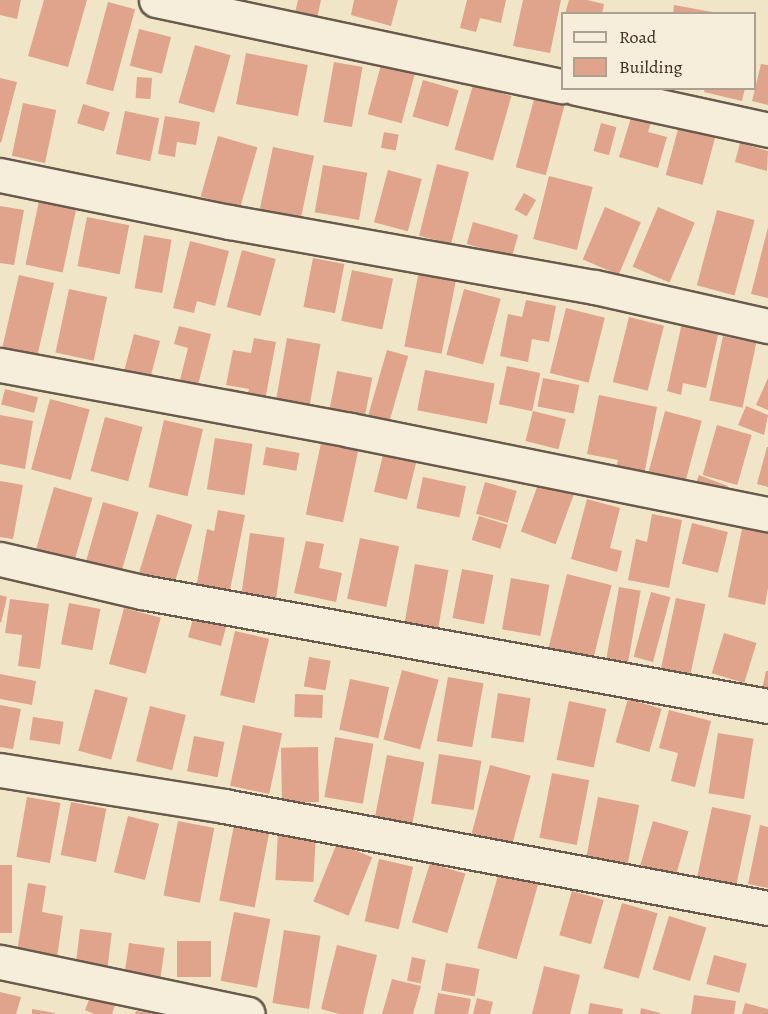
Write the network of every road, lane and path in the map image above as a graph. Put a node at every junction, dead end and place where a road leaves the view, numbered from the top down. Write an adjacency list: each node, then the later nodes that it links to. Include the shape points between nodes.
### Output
1 (156, 0): 2 (street)
2 (561, 86)
3 (585, 90): 4 (street)
4 (768, 130)
5 (0, 175): 6 (street, via 229,222 595,286)
6 (768, 326)
7 (0, 365): 8 (street, via 362,432)
8 (768, 514)
9 (0, 559): 10 (street, via 142,592)
10 (768, 706)
11 (0, 770): 12 (street, via 224,806)
12 (768, 908)
13 (0, 962): 14 (street)
14 (248, 1014)

